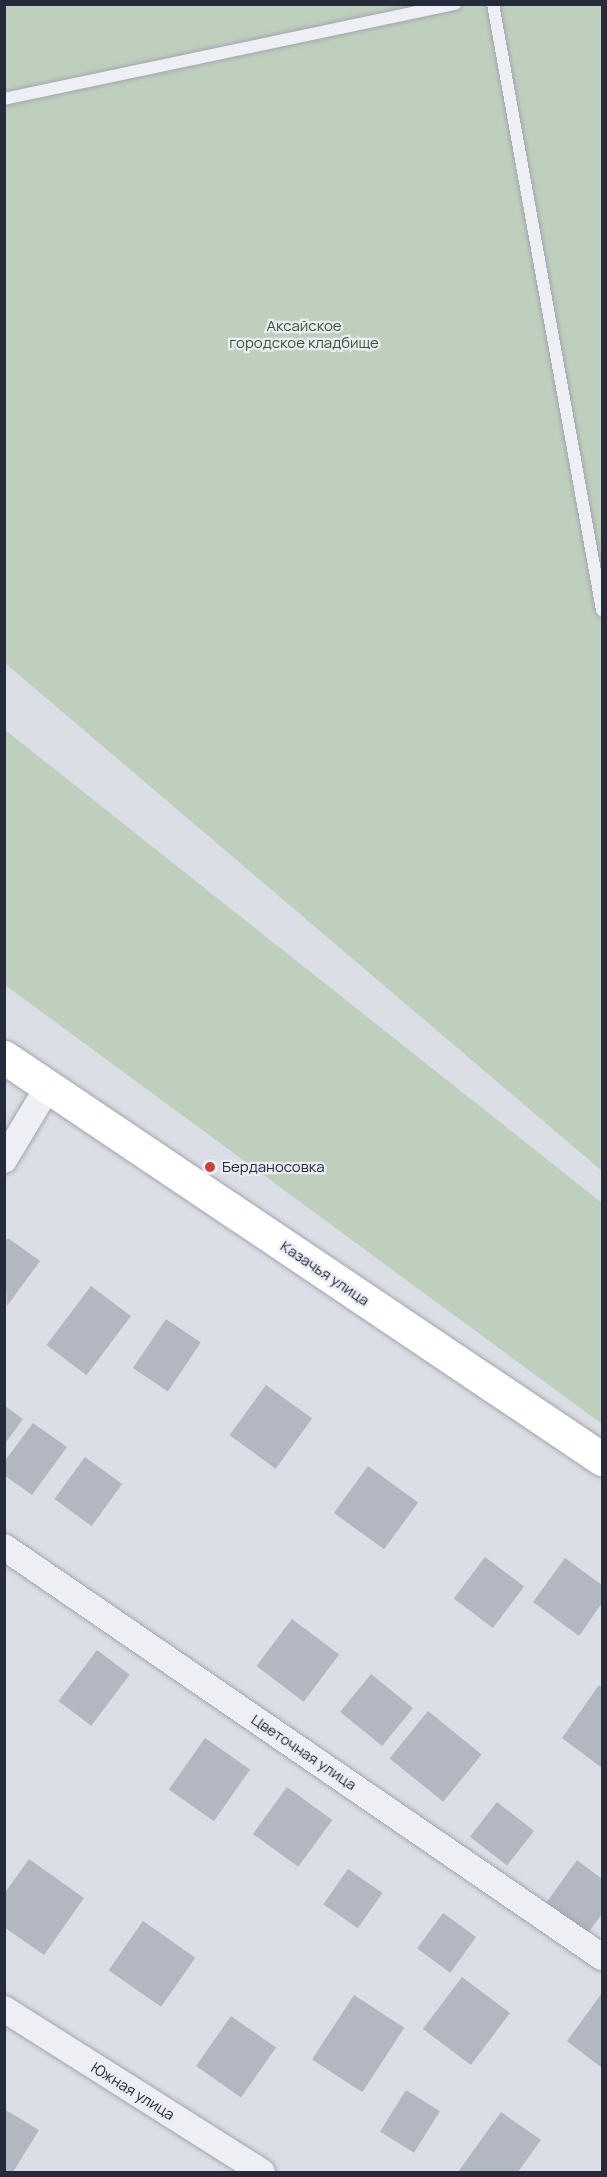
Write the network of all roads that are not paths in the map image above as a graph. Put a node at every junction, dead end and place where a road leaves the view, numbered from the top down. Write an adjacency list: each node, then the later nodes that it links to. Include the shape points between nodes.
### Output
1 (455, 4): 3 (lane)
2 (493, 4): 4 (lane)
3 (4, 99)
4 (603, 610)
5 (4, 1057): 6 (main road, Казачья улица)
6 (48, 1087): 7 (street); 8 (main road, Казачья улица)
7 (4, 1160)
8 (603, 1459)
9 (4, 1547): 10 (street, Цветочная улица)
10 (603, 1957)
11 (4, 2009): 12 (street, Южная улица)
12 (262, 2172)

